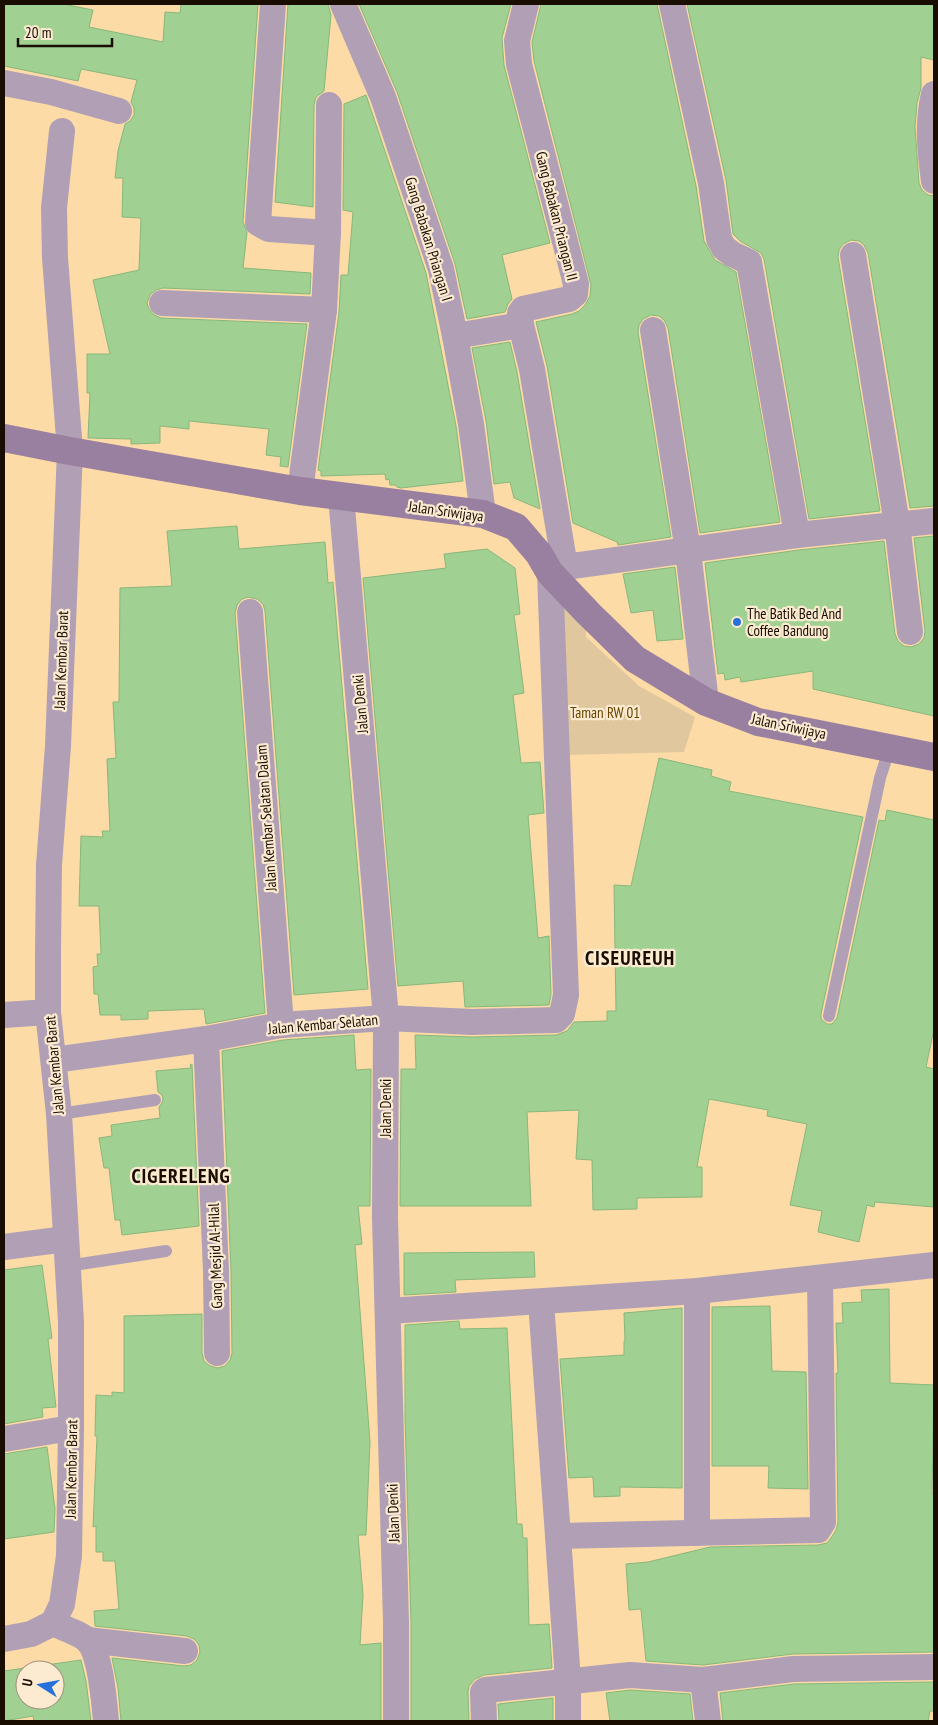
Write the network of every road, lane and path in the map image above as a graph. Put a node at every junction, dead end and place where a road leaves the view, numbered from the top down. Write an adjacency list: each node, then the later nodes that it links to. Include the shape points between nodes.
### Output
1 (273, 4): 11 (street, via 258,223 269,230)
2 (343, 4): 17 (street, Gang Babakan Priangan I, via 384,97 441,269)
3 (526, 4): 15 (street, Gang Babakan Priangan II, via 517,41 519,64 576,284 575,294 569,299 523,309)
4 (672, 4): 25 (street, via 711,183 719,238 724,248 750,262)
5 (4, 83): 8 (street)
6 (934, 94): 10 (street, via 930,144)
7 (329, 105): 11 (street)
8 (119, 111)
9 (62, 131): 19 (street, Jalan Kembar Barat, via 54,208 55,258)
10 (934, 181)
11 (328, 233): 14 (street)
12 (853, 256): 24 (street)
13 (162, 303): 14 (street)
14 (324, 310): 20 (street)
15 (520, 325): 17 (street); 27 (street, via 532,369)
16 (652, 330): 26 (street)
17 (455, 336): 22 (street, Gang Babakan Priangan I)
18 (4, 438): 19 (main road, Jalan Sriwijaya)
19 (70, 451): 20 (main road, Jalan Sriwijaya); 33 (street, Jalan Kembar Barat, via 58,746 49,865)
20 (300, 491): 21 (main road, Jalan Sriwijaya)
21 (341, 496): 22 (main road, Jalan Sriwijaya); 36 (street, Jalan Denki)
22 (483, 514): 27 (main road, Jalan Sriwijaya, via 516,527)
23 (934, 521): 24 (street)
24 (897, 524): 25 (street); 29 (street)
25 (797, 535): 26 (street)
26 (688, 551): 27 (street); 30 (street)
27 (558, 570): 30 (main road, Jalan Sriwijaya, via 588,613 635,659); 36 (street, Jalan Kembar Selatan, via 566,995 562,1014 556,1020 519,1021)
28 (250, 612): 37 (street, Jalan Kembar Selatan Dalam)
29 (910, 632)
30 (706, 702): 31 (main road, Jalan Sriwijaya, via 758,722)
31 (890, 748): 32 (main road, Jalan Sriwijaya); 35 (lane, via 880,778)
32 (934, 757)
33 (48, 1012): 34 (street); 39 (street, Jalan Kembar Barat)
34 (4, 1015)
35 (829, 1016)
36 (386, 1018): 37 (street, Jalan Kembar Selatan); 50 (street, Jalan Denki)
37 (281, 1025): 38 (street, Jalan Kembar Selatan)
38 (206, 1039): 39 (street, Jalan Kembar Selatan); 51 (street, Gang Mesjid Al-Hilal)
39 (54, 1060): 41 (street, Jalan Kembar Barat)
40 (155, 1100): 41 (lane)
41 (59, 1114): 42 (street, Jalan Kembar Barat)
42 (66, 1239): 43 (street); 46 (street, Jalan Kembar Barat)
43 (4, 1247)
44 (166, 1251): 46 (lane)
45 (934, 1265): 47 (street)
46 (67, 1266): 52 (street, Jalan Kembar Barat)
47 (820, 1278): 48 (street); 54 (street, via 823,1522 818,1530)
48 (697, 1291): 49 (street); 54 (street)
49 (541, 1302): 50 (street); 55 (street)
50 (388, 1311): 64 (street, Jalan Denki)
51 (217, 1353)
52 (72, 1428): 53 (street); 56 (street, Jalan Kembar Barat, via 69,1556 62,1604)
53 (4, 1439)
54 (697, 1533): 55 (street)
55 (558, 1536): 62 (street)
56 (53, 1623): 57 (street, via 31,1634); 58 (street)
57 (4, 1639)
58 (87, 1640): 59 (street); 63 (street, via 98,1660)
59 (185, 1651)
60 (934, 1667): 61 (street, via 792,1669)
61 (703, 1680): 62 (street, via 630,1675); 67 (street)
62 (568, 1681): 65 (street, via 485,1690 482,1696); 66 (street)
63 (106, 1721)
64 (396, 1721)
65 (484, 1721)
66 (568, 1721)
67 (708, 1721)

